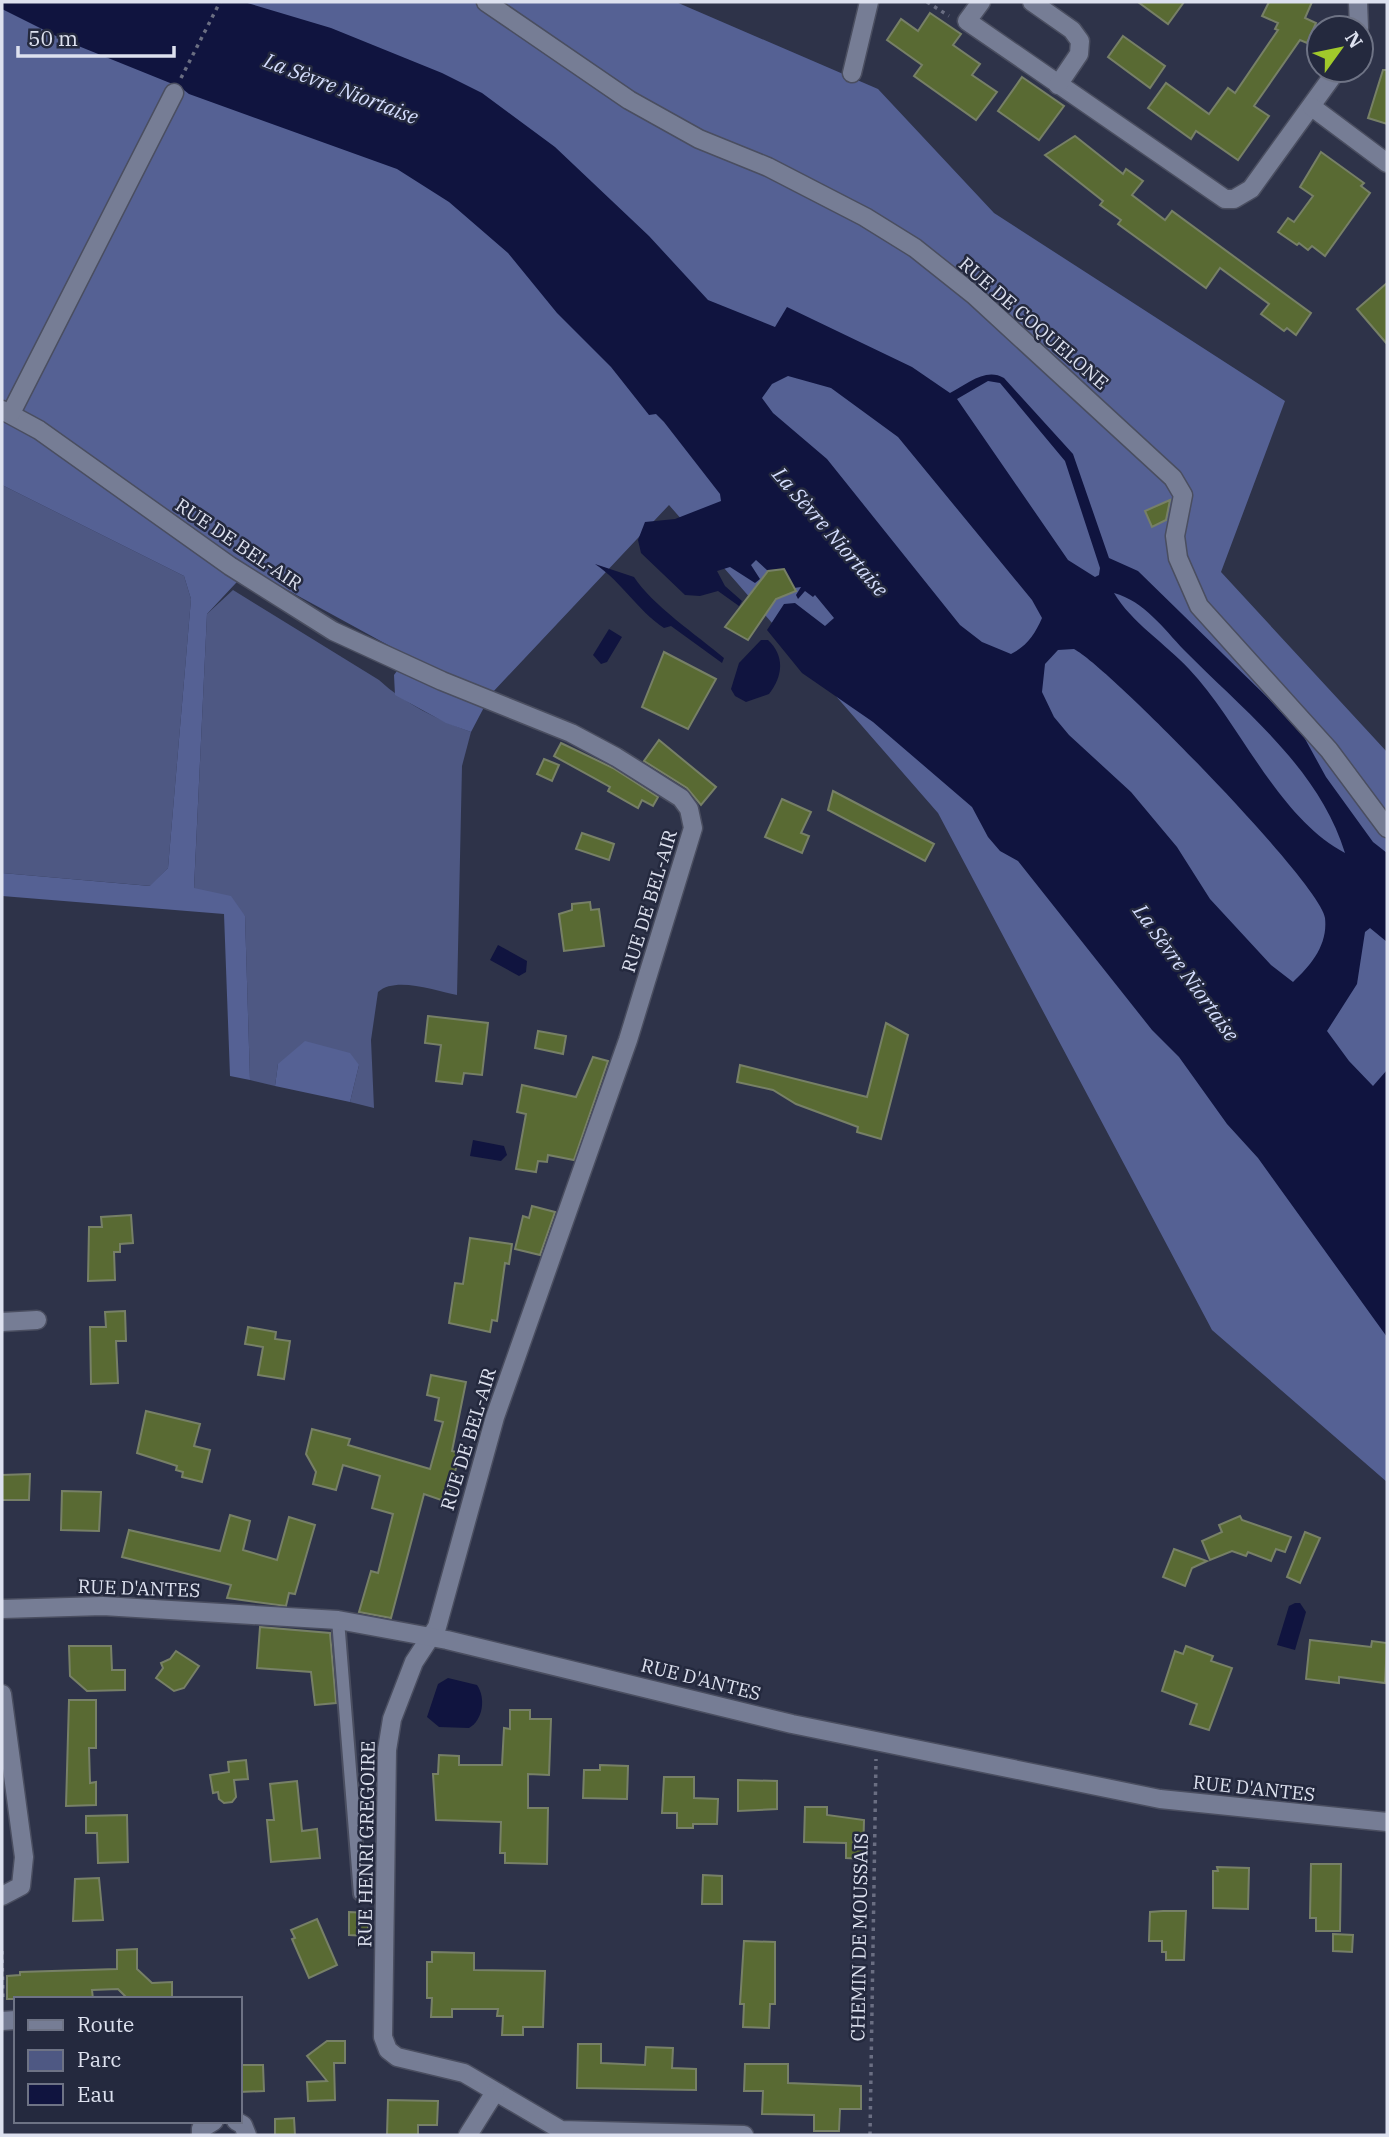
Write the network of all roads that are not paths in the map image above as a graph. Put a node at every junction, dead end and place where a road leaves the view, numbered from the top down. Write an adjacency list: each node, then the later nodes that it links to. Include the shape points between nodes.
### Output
1 (486, 2): 12 (street, RUE DE COQUELONE, via 629,100 699,139 768,167 865,217 915,248 1079,389 1173,478 1183,495 1174,536 1185,578 1199,606 1329,750)
2 (869, 2): 5 (street)
3 (981, 2): 7 (street, via 967,21)
4 (1032, 2): 7 (street, via 1080,41 1079,54)
5 (852, 73)
6 (1328, 84): 9 (street)
7 (1058, 85): 9 (street, via 1225,199 1251,189)
8 (174, 93): 11 (street)
9 (1312, 107): 10 (street)
10 (1387, 163)
11 (6, 412): 17 (street, RUE DE BEL-AIR, via 333,631 571,733 681,798 693,819 628,1040 495,1417)
12 (1387, 828)
13 (37, 1320): 14 (street)
14 (2, 1322)
15 (2, 1609): 16 (street, RUE D'ANTES, via 103,1606)
16 (338, 1620): 17 (street, RUE D'ANTES); 20 (lane)
17 (432, 1636): 19 (street, RUE D'ANTES, via 793,1724 1160,1799); 22 (street, RUE HENRI GREGOIRE, via 423,1644 410,1673 392,1719 387,1750 383,2037 397,2057 464,2073)
18 (2, 1693): 21 (street, via 24,1874 21,1886)
19 (1387, 1822)
20 (360, 1894)
21 (2, 1896)
22 (495, 2092): 23 (street); 24 (street, via 561,2130)
23 (468, 2135)
24 (744, 2135)

